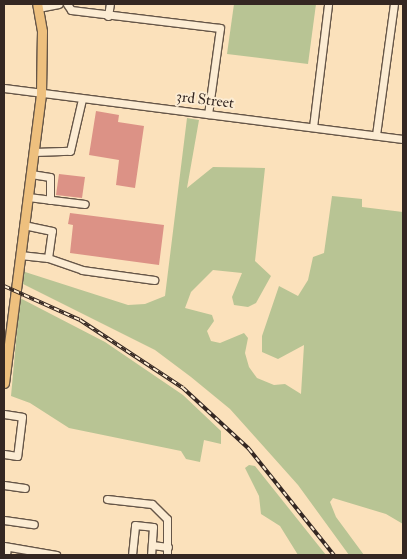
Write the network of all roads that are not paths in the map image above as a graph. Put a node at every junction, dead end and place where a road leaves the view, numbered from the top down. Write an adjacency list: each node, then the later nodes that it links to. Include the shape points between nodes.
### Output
1 (59, 4): 6 (street)
2 (67, 4): 7 (street, via 71,10)
3 (110, 4): 7 (street)
4 (328, 4): 12 (street)
5 (394, 4): 13 (street)
6 (38, 6): 9 (main road, via 42,31)
7 (108, 16): 11 (street, via 220,28)
8 (4, 88): 9 (street, 3rd Street)
9 (41, 94): 10 (street, 3rd Street); 15 (main road)
10 (82, 99): 11 (street, 3rd Street); 15 (street, via 70,151)
11 (208, 114): 12 (street, 3rd Street)
12 (314, 127): 13 (street, 3rd Street)
13 (376, 135): 14 (street, 3rd Street)
14 (403, 138)
15 (34, 152): 16 (main road)
16 (31, 174): 17 (main road); 18 (street, via 50,177)
17 (28, 197): 18 (street); 20 (main road)
18 (50, 200): 19 (street)
19 (85, 204)
20 (24, 225): 21 (main road); 22 (street, via 52,231)
21 (20, 255): 22 (street); 24 (main road)
22 (48, 258): 23 (street, via 82,270)
23 (154, 280)
24 (7, 336): 25 (main road)
25 (4, 383)
26 (4, 414): 27 (street, via 22,417 16,456)
27 (4, 454)
28 (4, 484): 29 (street)
29 (25, 488)
30 (107, 499): 35 (street, via 152,504 167,519)
31 (4, 520): 32 (street)
32 (34, 524)
33 (152, 545): 35 (street); 38 (street, via 153,527 135,525); 39 (street)
34 (5, 547): 36 (street); 37 (street)
35 (167, 551)
36 (6, 555)
37 (56, 555)
38 (132, 555)
39 (151, 555)

